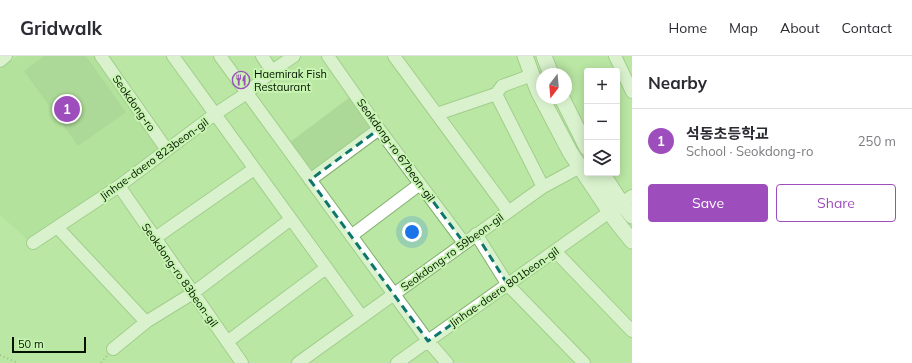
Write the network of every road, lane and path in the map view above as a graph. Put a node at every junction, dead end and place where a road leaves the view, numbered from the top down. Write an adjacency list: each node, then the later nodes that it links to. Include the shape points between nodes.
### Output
1 (6, 56): 12 (street)
2 (101, 56): 24 (street, Seokdong-ro)
3 (173, 56): 20 (street)
4 (220, 56): 16 (street)
5 (262, 56): 14 (street)
6 (294, 56): 14 (street, Jinhae-daero 823beon-gil)
7 (328, 56): 22 (street, Seokdong-ro 67beon-gil)
8 (394, 56): 21 (street, Seokdong-ro 59beon-gil)
9 (525, 56): 15 (main road)
10 (544, 56): 13 (main road)
11 (615, 56): 17 (street)
12 (0, 61)
13 (549, 68)
14 (272, 71): 16 (street, Jinhae-daero 823beon-gil)
15 (532, 74): 18 (street, via 502,86); 25 (main road, via 545,105)
16 (247, 92): 20 (street, Jinhae-daero 823beon-gil); 28 (street)
17 (632, 92)
18 (496, 94): 21 (street); 31 (street)
19 (565, 104): 23 (main road)
20 (215, 114): 24 (street, Jinhae-daero 823beon-gil); 26 (street)
21 (437, 114): 33 (street, Seokdong-ro 59beon-gil)
22 (380, 129): 28 (street); 29 (street, Seokdong-ro 67beon-gil)
23 (584, 142)
24 (168, 150): 30 (street, Jinhae-daero 823beon-gil)
25 (580, 167): 31 (street); 32 (main road)
26 (254, 169): 35 (street); 39 (street)
27 (604, 176): 32 (main road)
28 (310, 180): 38 (street)
29 (420, 184): 38 (street); 42 (street, Seokdong-ro 67beon-gil)
30 (119, 186): 36 (street, Jinhae-daero 823beon-gil); 39 (street, Seokdong-ro 83beon-gil)
31 (543, 187): 33 (street)
32 (621, 204): 34 (main road); 40 (main road); 43 (street, Jinhae-daero 801beon-gil)
33 (508, 211): 37 (street, Seokdong-ro 59beon-gil)
34 (632, 216)
35 (291, 219): 44 (street); 46 (street)
36 (58, 228): 41 (street, Jinhae-daero 823beon-gil); 49 (street)
37 (476, 234): 42 (street, Seokdong-ro 59beon-gil); 45 (street)
38 (351, 236): 47 (street)
39 (155, 238): 46 (street, Seokdong-ro 83beon-gil)
40 (632, 241)
41 (34, 243)
42 (464, 243): 47 (street, Seokdong-ro 59beon-gil)
43 (555, 251): 45 (street, Jinhae-daero 801beon-gil); 50 (street)
44 (326, 268): 48 (street); 52 (street)
45 (508, 284): 51 (street, Jinhae-daero 801beon-gil); 60 (street)
46 (193, 293): 49 (street); 52 (street, Seokdong-ro 83beon-gil)
47 (393, 294): 48 (street, Seokdong-ro 59beon-gil); 51 (street)
48 (362, 317): 57 (street, Seokdong-ro 59beon-gil)
49 (146, 322): 53 (street)
50 (632, 331)
51 (428, 341): 58 (street, Jinhae-daero 801beon-gil); 59 (street)
52 (227, 342): 56 (street, Seokdong-ro 83beon-gil)
53 (113, 349)
54 (0, 355): 55 (path)
55 (18, 363)
56 (242, 363)
57 (298, 363)
58 (397, 363)
59 (448, 363)
60 (584, 363)

